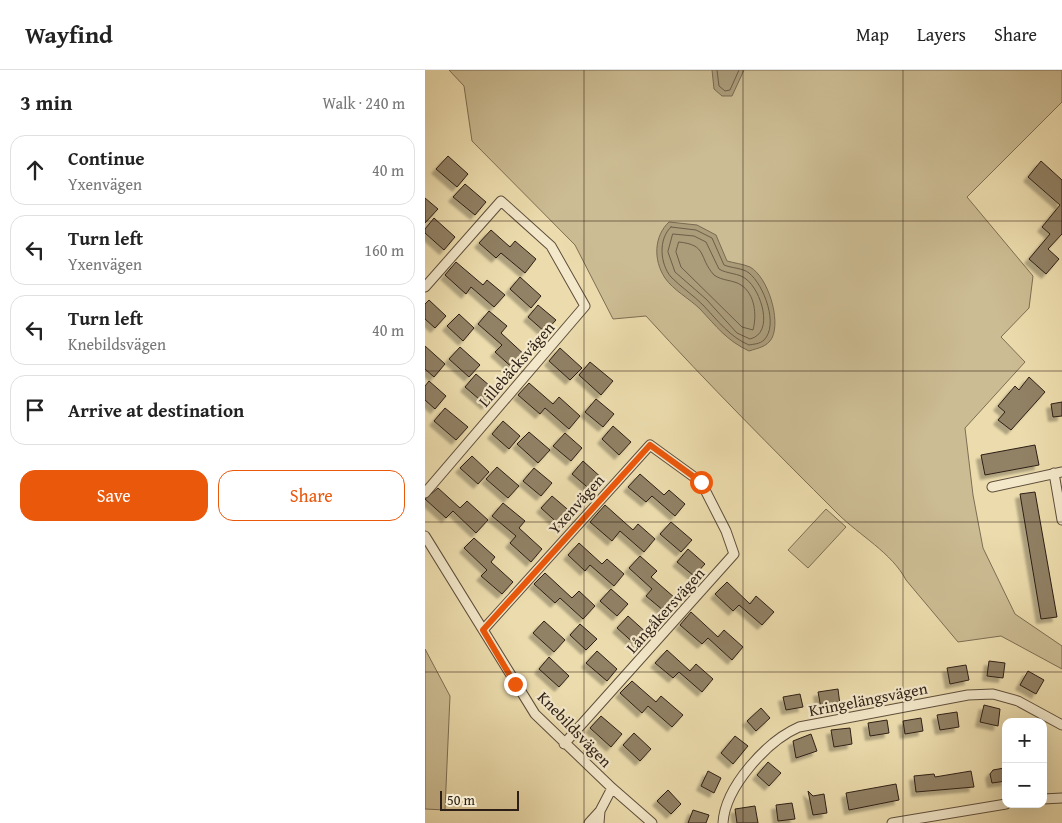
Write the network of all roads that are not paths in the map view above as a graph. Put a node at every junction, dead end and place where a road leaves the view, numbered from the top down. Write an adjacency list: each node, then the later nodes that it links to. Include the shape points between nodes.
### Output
1 (425, 287): 5 (street, Lillebäcksvägen, via 501,201 551,246 585,306)
2 (1058, 472): 4 (street); 6 (street)
3 (701, 482): 8 (street, Yxenvägen, via 650,445); 10 (street, Långåkersvägen, via 735,554)
4 (992, 487)
5 (425, 493)
6 (1062, 520)
7 (425, 536): 8 (street, Knebildsvägen)
8 (483, 630): 10 (street, Knebildsvägen, via 535,714)
9 (1062, 725): 19 (street, Kringelängsvägen, via 1018,701 993,694 968,695 799,728 776,741 735,786)
10 (564, 744): 11 (street, Knebildsvägen)
11 (612, 788): 15 (street); 18 (street, Knebildsvägen)
12 (1062, 798): 13 (street)
13 (1047, 799)
14 (1002, 805): 20 (street)
15 (600, 811): 16 (street); 17 (street)
16 (589, 823)
17 (599, 823)
18 (652, 823)
19 (723, 823)
20 (892, 823)

